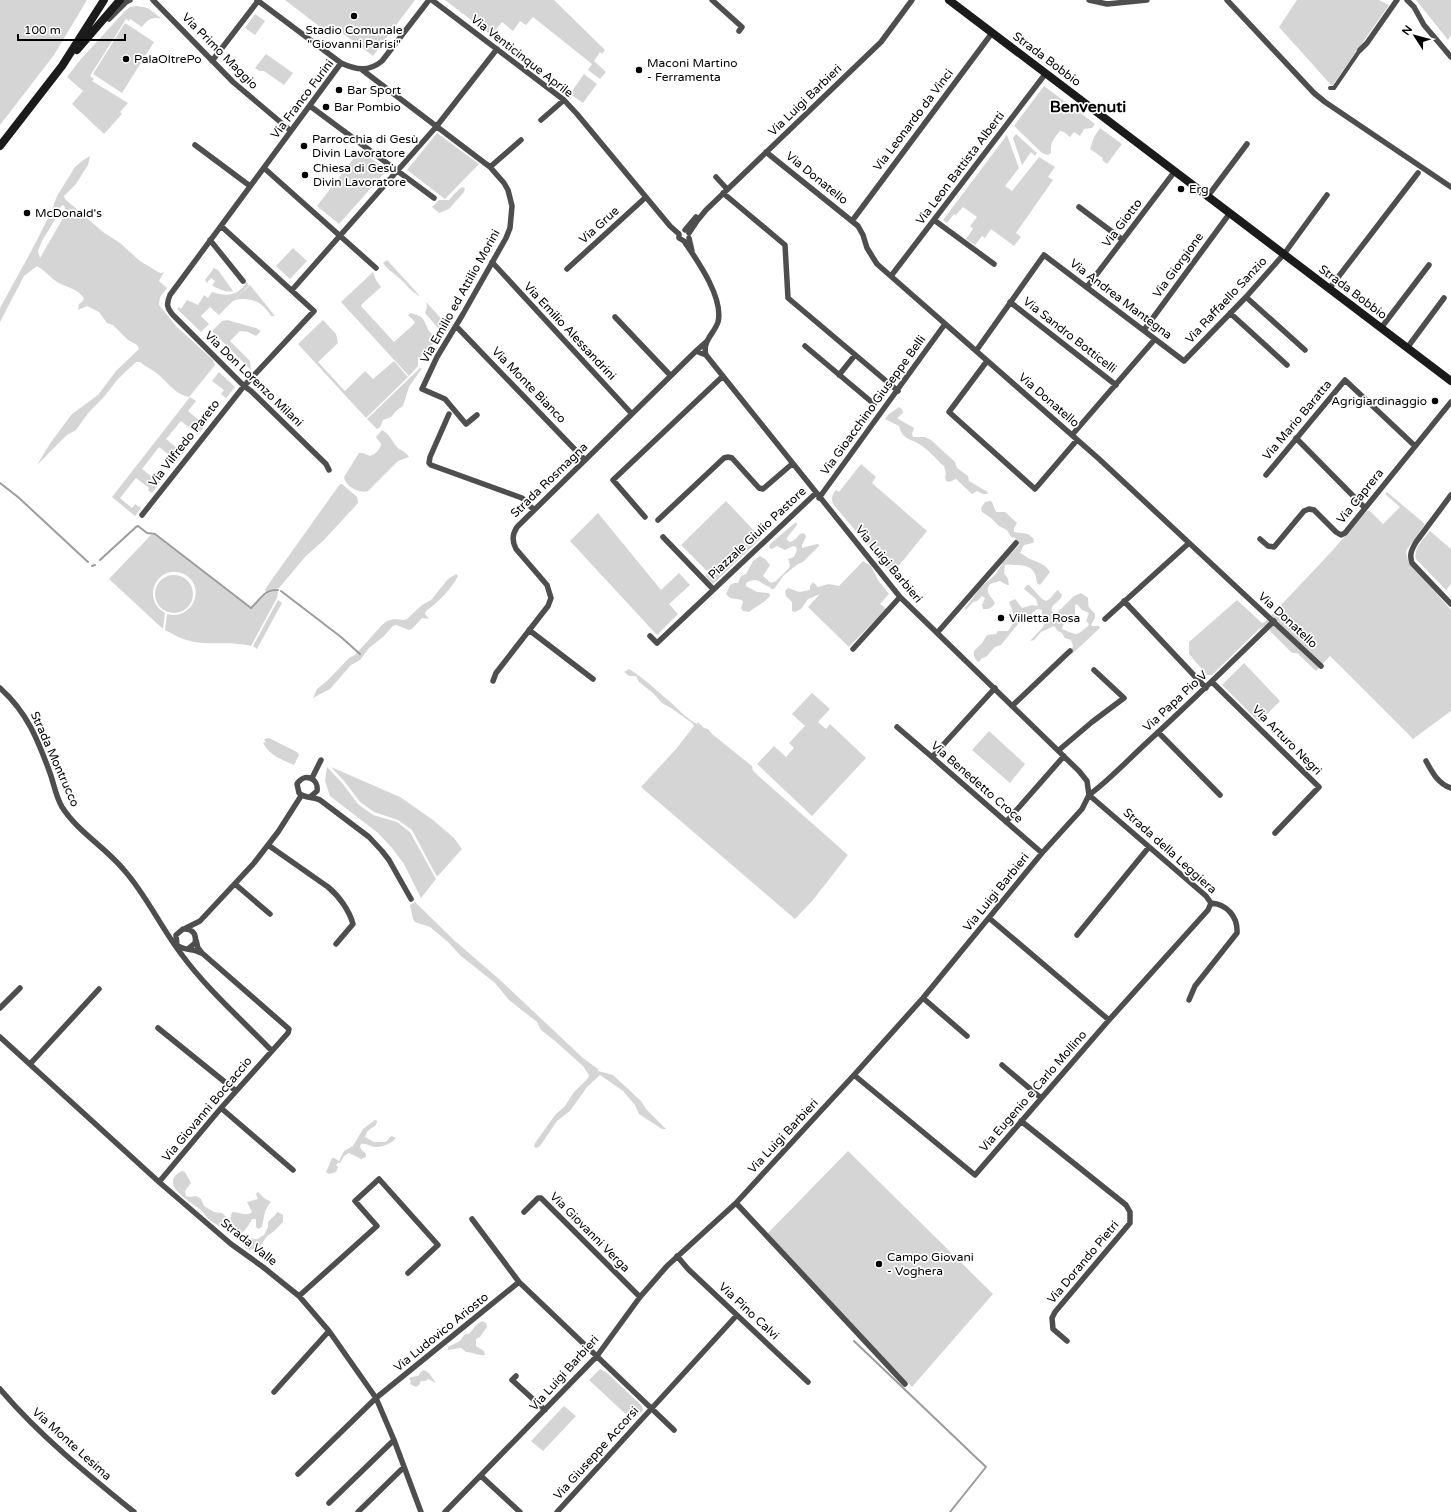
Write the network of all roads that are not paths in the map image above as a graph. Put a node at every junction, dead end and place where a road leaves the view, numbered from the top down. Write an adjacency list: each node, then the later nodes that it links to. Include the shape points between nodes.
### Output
1 (104, 0): 25 (main road)
2 (120, 0): 19 (main road)
3 (130, 0): 19 (street)
4 (150, 0): 16 (street, Via Primo Maggio)
5 (258, 0): 23 (street); 24 (street)
6 (429, 0): 26 (street, via 382,61 376,66)
7 (432, 0): 20 (street, Via Venticinque Aprile)
8 (712, 0): 17 (street, via 742,27)
9 (912, 0): 38 (street, Via Luigi Barbieri, via 881,42)
10 (949, 0): 18 (main road, Strada Bobbio)
11 (1089, 0): 12 (street, via 1107,4)
12 (1147, 0)
13 (1227, 0): 46 (street, via 1314,93)
14 (1397, 0): 21 (street)
15 (1407, 0): 22 (street)
16 (155, 1): 23 (street, Via Primo Maggio)
17 (739, 31)
18 (992, 33): 27 (main road, Strada Bobbio); 55 (street, Via Leonardo da Vinci)
19 (88, 38): 25 (main road)
20 (497, 49): 29 (street, Via Venticinque Aprile); 32 (street)
21 (1360, 50): 28 (street, via 1334,88)
22 (1451, 57)
23 (212, 61): 33 (street, Via Primo Maggio, via 232,82)
24 (341, 63): 26 (street, Via Franco Furini); 30 (street, Via Franco Furini)
25 (62, 66): 37 (main road)
26 (361, 69): 32 (street, Via Emilio ed Attilio Morini)
27 (1046, 73): 42 (main road, Strada Bobbio); 54 (street, Via Leon Battista Alberti)
28 (1330, 88)
29 (564, 100): 31 (street); 50 (street, Via Venticinque Aprile)
30 (310, 106): 33 (street, Via Franco Furini); 41 (street)
31 (542, 120)
32 (436, 127): 40 (street, Via Emilio ed Attilio Morini); 41 (street)
33 (291, 131): 39 (street, Via Franco Furini)
34 (521, 140): 40 (street)
35 (1247, 144): 49 (street)
36 (195, 145): 45 (street)
37 (0, 146)
38 (766, 152): 47 (street, Via Luigi Barbieri); 55 (street, Via Donatello)
39 (264, 168): 45 (street, Via Franco Furini); 58 (street)
40 (490, 168): 62 (street, Via Emilio ed Attilio Morini, via 504,183 512,206 510,228)
41 (398, 171): 51 (street); 58 (street)
42 (1175, 171): 49 (main road, Strada Bobbio); 60 (street, Via Giotto)
43 (1418, 173): 70 (street)
44 (716, 177): 47 (street)
45 (250, 186): 56 (street, Via Franco Furini)
46 (1451, 187)
47 (725, 191): 57 (street, Via Luigi Barbieri, via 698,215); 90 (street, via 785,245 788,298)
48 (1327, 195): 61 (street)
49 (1208, 196): 53 (main road, Strada Bobbio)
50 (646, 197): 57 (street, Via Venticinque Aprile, via 670,226); 66 (street, Via Grue)
51 (434, 198)
52 (1079, 207): 60 (street)
53 (1230, 213): 61 (main road, Strada Bobbio); 81 (street, Via Giorgione)
54 (934, 220): 63 (street); 67 (street, Via Leon Battista Alberti)
55 (852, 221): 67 (street, Via Donatello, via 858,226 877,264)
56 (221, 226): 59 (street, Via Franco Furini); 71 (street)
57 (684, 235): 83 (street, via 713,290 718,306 718,321)
58 (340, 236): 65 (street); 71 (street)
59 (210, 240): 68 (street); 74 (street, Via Franco Furini)
60 (1123, 240): 69 (street, Via Giotto)
61 (1284, 254): 70 (main road, Strada Bobbio); 72 (street, Via Raffaello Sanzio)
62 (492, 262): 79 (street, Via Emilio ed Attilio Morini); 104 (street, Via Emilio Alessandrini)
63 (994, 264)
64 (1429, 265): 80 (street)
65 (376, 268)
66 (567, 269)
67 (891, 276): 78 (street, Via Donatello)
68 (243, 281)
69 (1087, 287): 75 (street, Via Andrea Mantegna, via 1044,255); 81 (street, Via Andrea Mantegna)
70 (1329, 289): 80 (main road, Strada Bobbio)
71 (292, 290): 99 (street, Via Vilfredo Pareto, via 314,311)
72 (1246, 297): 76 (street, Via Raffaello Sanzio); 86 (street)
73 (1444, 298): 85 (street)
74 (167, 302): 99 (street, Via Don Lorenzo Milani, via 173,315)
75 (1010, 302): 87 (street); 98 (street, Via Sandro Botticelli)
76 (1230, 313): 92 (street, Via Raffaello Sanzio); 93 (street)
77 (615, 317): 94 (street)
78 (945, 324): 87 (street, Via Donatello); 100 (street, Via Gioacchino Giuseppe Belli)
79 (456, 326): 105 (street, Via Emilio ed Attilio Morini, via 422,389 445,399 466,424); 110 (street, Via Monte Bianco)
80 (1381, 328): 85 (main road, Strada Bobbio)
81 (1144, 330): 82 (street, Via Andrea Mantegna)
82 (1155, 339): 92 (street, Via Andrea Mantegna); 98 (street)
83 (706, 342): 88 (street, Strada Rosmagna); 89 (street)
84 (805, 346): 95 (street)
85 (1407, 348): 97 (main road, Strada Bobbio)
86 (1305, 350)
87 (976, 351): 91 (street, Via Donatello)
88 (696, 352): 89 (street); 94 (street, Strada Rosmagna)
89 (706, 355): 96 (street, Via Luigi Barbieri)
90 (855, 355): 95 (street); 100 (street)
91 (987, 361): 106 (street, Via Donatello); 108 (street, via 949,412 1035,489)
92 (1184, 361)
93 (1287, 365)
94 (670, 375): 104 (street, Strada Rosmagna)
95 (839, 375): 102 (street)
96 (723, 376): 111 (street, Via Luigi Barbieri); 119 (street, via 613,480)
97 (1449, 381)
98 (1116, 384): 106 (street)
99 (244, 386): 112 (street, Via Don Lorenzo Milani, via 326,464); 118 (street, Via Vilfredo Pareto)
100 (898, 391): 115 (street, Via Gioacchino Giuseppe Belli)
101 (1451, 401): 109 (street, Via Caprera)
102 (874, 404)
103 (449, 414): 117 (street, via 429,463 522,498)
104 (632, 414): 110 (street, Strada Rosmagna)
105 (477, 415)
106 (1072, 435): 108 (street, Via Donatello)
107 (1296, 438): 109 (street, Via Mario Baratta, via 1345,380); 113 (street, Via Mario Baratta); 116 (street)
108 (1077, 440): 124 (street, Via Donatello)
109 (1415, 446): 116 (street, Via Caprera)
110 (585, 460): 117 (street, Strada Rosmagna)
111 (792, 464): 115 (street, Via Luigi Barbieri); 120 (street, via 763,489 759,488 732,458 724,458)
112 (329, 470)
113 (1266, 475)
114 (1451, 495): 128 (street, via 1410,554 1412,563)
115 (818, 496): 125 (street, Piazzale Giulio Pastore); 126 (street, Via Luigi Barbieri)
116 (1365, 508): 122 (street, Via Caprera, via 1345,533 1336,532 1310,509 1304,511 1274,546 1268,546)
117 (534, 510): 131 (street, Strada Rosmagna, via 517,527 512,538 516,549 547,585 551,598)
118 (142, 515)
119 (645, 516)
120 (658, 520)
121 (663, 537): 125 (street, Piazzale Giulio Pastore)
122 (1260, 539)
123 (1016, 543): 132 (street)
124 (1189, 543): 127 (street); 130 (street, Via Donatello)
125 (713, 589): 133 (street, via 657,643)
126 (900, 597): 132 (street, Via Luigi Barbieri); 134 (street)
127 (1124, 601): 129 (street); 143 (street)
128 (1451, 604)
129 (1105, 618)
130 (1274, 621): 136 (street, Via Donatello); 140 (street, Via Papa Pio V)
131 (530, 630): 138 (street); 139 (street, Strada Rosmagna, via 496,673)
132 (937, 633): 142 (street, Via Luigi Barbieri)
133 (650, 636)
134 (853, 649)
135 (1070, 651): 144 (street)
136 (1321, 666)
137 (1094, 670): 147 (street, via 1124,698)
138 (593, 679)
139 (493, 681)
140 (1212, 682): 143 (street, Via Papa Pio V); 161 (street, Via Arturo Negri, via 1319,787)
141 (0, 688): 172 (street, Strada Montrucco, via 10,696 28,720 62,806 74,822 124,869)
142 (995, 688): 144 (street, Via Luigi Barbieri); 148 (street)
143 (1206, 688): 146 (street, Via Papa Pio V)
144 (1012, 706): 147 (street, Via Luigi Barbieri)
145 (897, 727): 148 (street, Via Benedetto Croce)
146 (1158, 732): 155 (street, Via Papa Pio V); 156 (street)
147 (1058, 750): 149 (street, Via Luigi Barbieri)
148 (932, 756): 160 (street, Via Benedetto Croce)
149 (1064, 756): 155 (street, Via Luigi Barbieri, via 1086,781); 160 (street)
150 (321, 760): 152 (street)
151 (1426, 761): 154 (street, via 1433,774 1445,786)
152 (312, 778): 153 (street); 157 (street, via 304,777 299,781 297,790)
153 (317, 788): 158 (street, via 315,794); 159 (street)
154 (1451, 788)
155 (1090, 795): 163 (street, Strada della Leggiera); 164 (street, Via Luigi Barbieri, via 1082,809)
156 (1220, 795)
157 (301, 796): 158 (street); 162 (street)
158 (310, 797): 159 (street)
159 (325, 803): 166 (street, via 369,837 382,851)
160 (1006, 822): 164 (street, Via Benedetto Croce)
161 (1275, 833)
162 (268, 846): 165 (street); 177 (street, via 328,888 340,900 353,924)
163 (1149, 847): 167 (street, Strada della Leggiera); 174 (street)
164 (1042, 853): 170 (street, Via Luigi Barbieri)
165 (234, 884): 168 (street); 169 (street)
166 (411, 899)
167 (1211, 903): 183 (street, Strada della Leggiera, via 1219,904 1233,916 1238,924 1237,933 1195,986); 185 (street, Via Eugenio e Carlo Mollino, via 1208,910)
168 (270, 914)
169 (204, 918): 171 (street); 175 (street, via 198,927)
170 (989, 918): 182 (street, Via Luigi Barbieri); 185 (street)
171 (186, 928): 173 (street); 175 (street, via 192,931)
172 (166, 931): 173 (street); 176 (street, Strada Montrucco)
173 (176, 933): 176 (street); 178 (street, Strada Montrucco, via 176,942)
174 (1077, 935)
175 (196, 938): 178 (street, via 193,945); 179 (street, via 198,948)
176 (173, 943): 178 (street, Strada Montrucco)
177 (336, 944)
178 (183, 949): 179 (street); 189 (street, Strada Montrucco, via 195,972)
179 (204, 954): 189 (street, via 289,1029)
180 (20, 988): 184 (street)
181 (99, 990): 190 (street)
182 (923, 998): 187 (street); 192 (street, Via Luigi Barbieri)
183 (1188, 1000)
184 (0, 1008)
185 (1109, 1020): 194 (street, Via Eugenio e Carlo Mollino)
186 (158, 1028): 193 (street)
187 (967, 1036)
188 (0, 1037): 190 (street, Strada Valle)
189 (272, 1050): 193 (street, Via Giovanni Boccaccio)
190 (30, 1064): 198 (street, Strada Valle)
191 (1002, 1065): 194 (street)
192 (854, 1075): 196 (street, Via Eugenio e Carlo Mollino, via 974,1175); 199 (street, Via Luigi Barbieri)
193 (236, 1091): 195 (street, Via Giovanni Boccaccio)
194 (1041, 1098): 196 (street, Via Eugenio e Carlo Mollino)
195 (221, 1108): 197 (street); 198 (street, Via Giovanni Boccaccio)
196 (1021, 1121): 209 (street, Via Dorando Pietri, via 1126,1205 1130,1212 1130,1223 1052,1318 1053,1329)
197 (293, 1170)
198 (159, 1182): 205 (street, Strada Valle, via 231,1244)
199 (736, 1203): 202 (street, Via Luigi Barbieri); 213 (street)
200 (524, 1212): 206 (street, Via Giovanni Verga, via 541,1198)
201 (472, 1219): 204 (street)
202 (678, 1256): 206 (street, Via Luigi Barbieri); 207 (street, Via Pino Calvi)
203 (408, 1272): 205 (street, via 438,1246 379,1179 354,1201 377,1226)
204 (519, 1282): 210 (street); 216 (street, Via Ludovico Ariosto)
205 (299, 1296): 208 (street, Strada Valle)
206 (640, 1297): 210 (street, Via Luigi Barbieri)
207 (737, 1315): 212 (street, Via Pino Calvi); 217 (street, Via Giuseppe Accorsi)
208 (329, 1331): 215 (street); 216 (street, Strada Valle)
209 (1068, 1341)
210 (597, 1356): 217 (street); 218 (street, Via Luigi Barbieri)
211 (516, 1376): 218 (street, via 512,1380)
212 (808, 1382)
213 (905, 1384)
214 (0, 1389): 225 (street, Via Monte Lesima, via 19,1412 68,1457)
215 (274, 1392)
216 (376, 1398): 220 (street, Strada Valle); 222 (street, Via Ludovico Ariosto)
217 (651, 1409): 219 (street); 230 (street, Via Giuseppe Accorsi)
218 (545, 1410): 223 (street, Via Luigi Barbieri)
219 (674, 1430)
220 (394, 1440): 221 (street, Strada Valle); 224 (street)
221 (404, 1467): 226 (street); 227 (street, Strada Valle)
222 (298, 1474)
223 (482, 1476): 228 (street, Via Luigi Barbieri); 229 (street)
224 (329, 1503)
225 (134, 1512)
226 (358, 1512)
227 (420, 1512)
228 (445, 1512)
229 (520, 1512)
230 (557, 1512)

